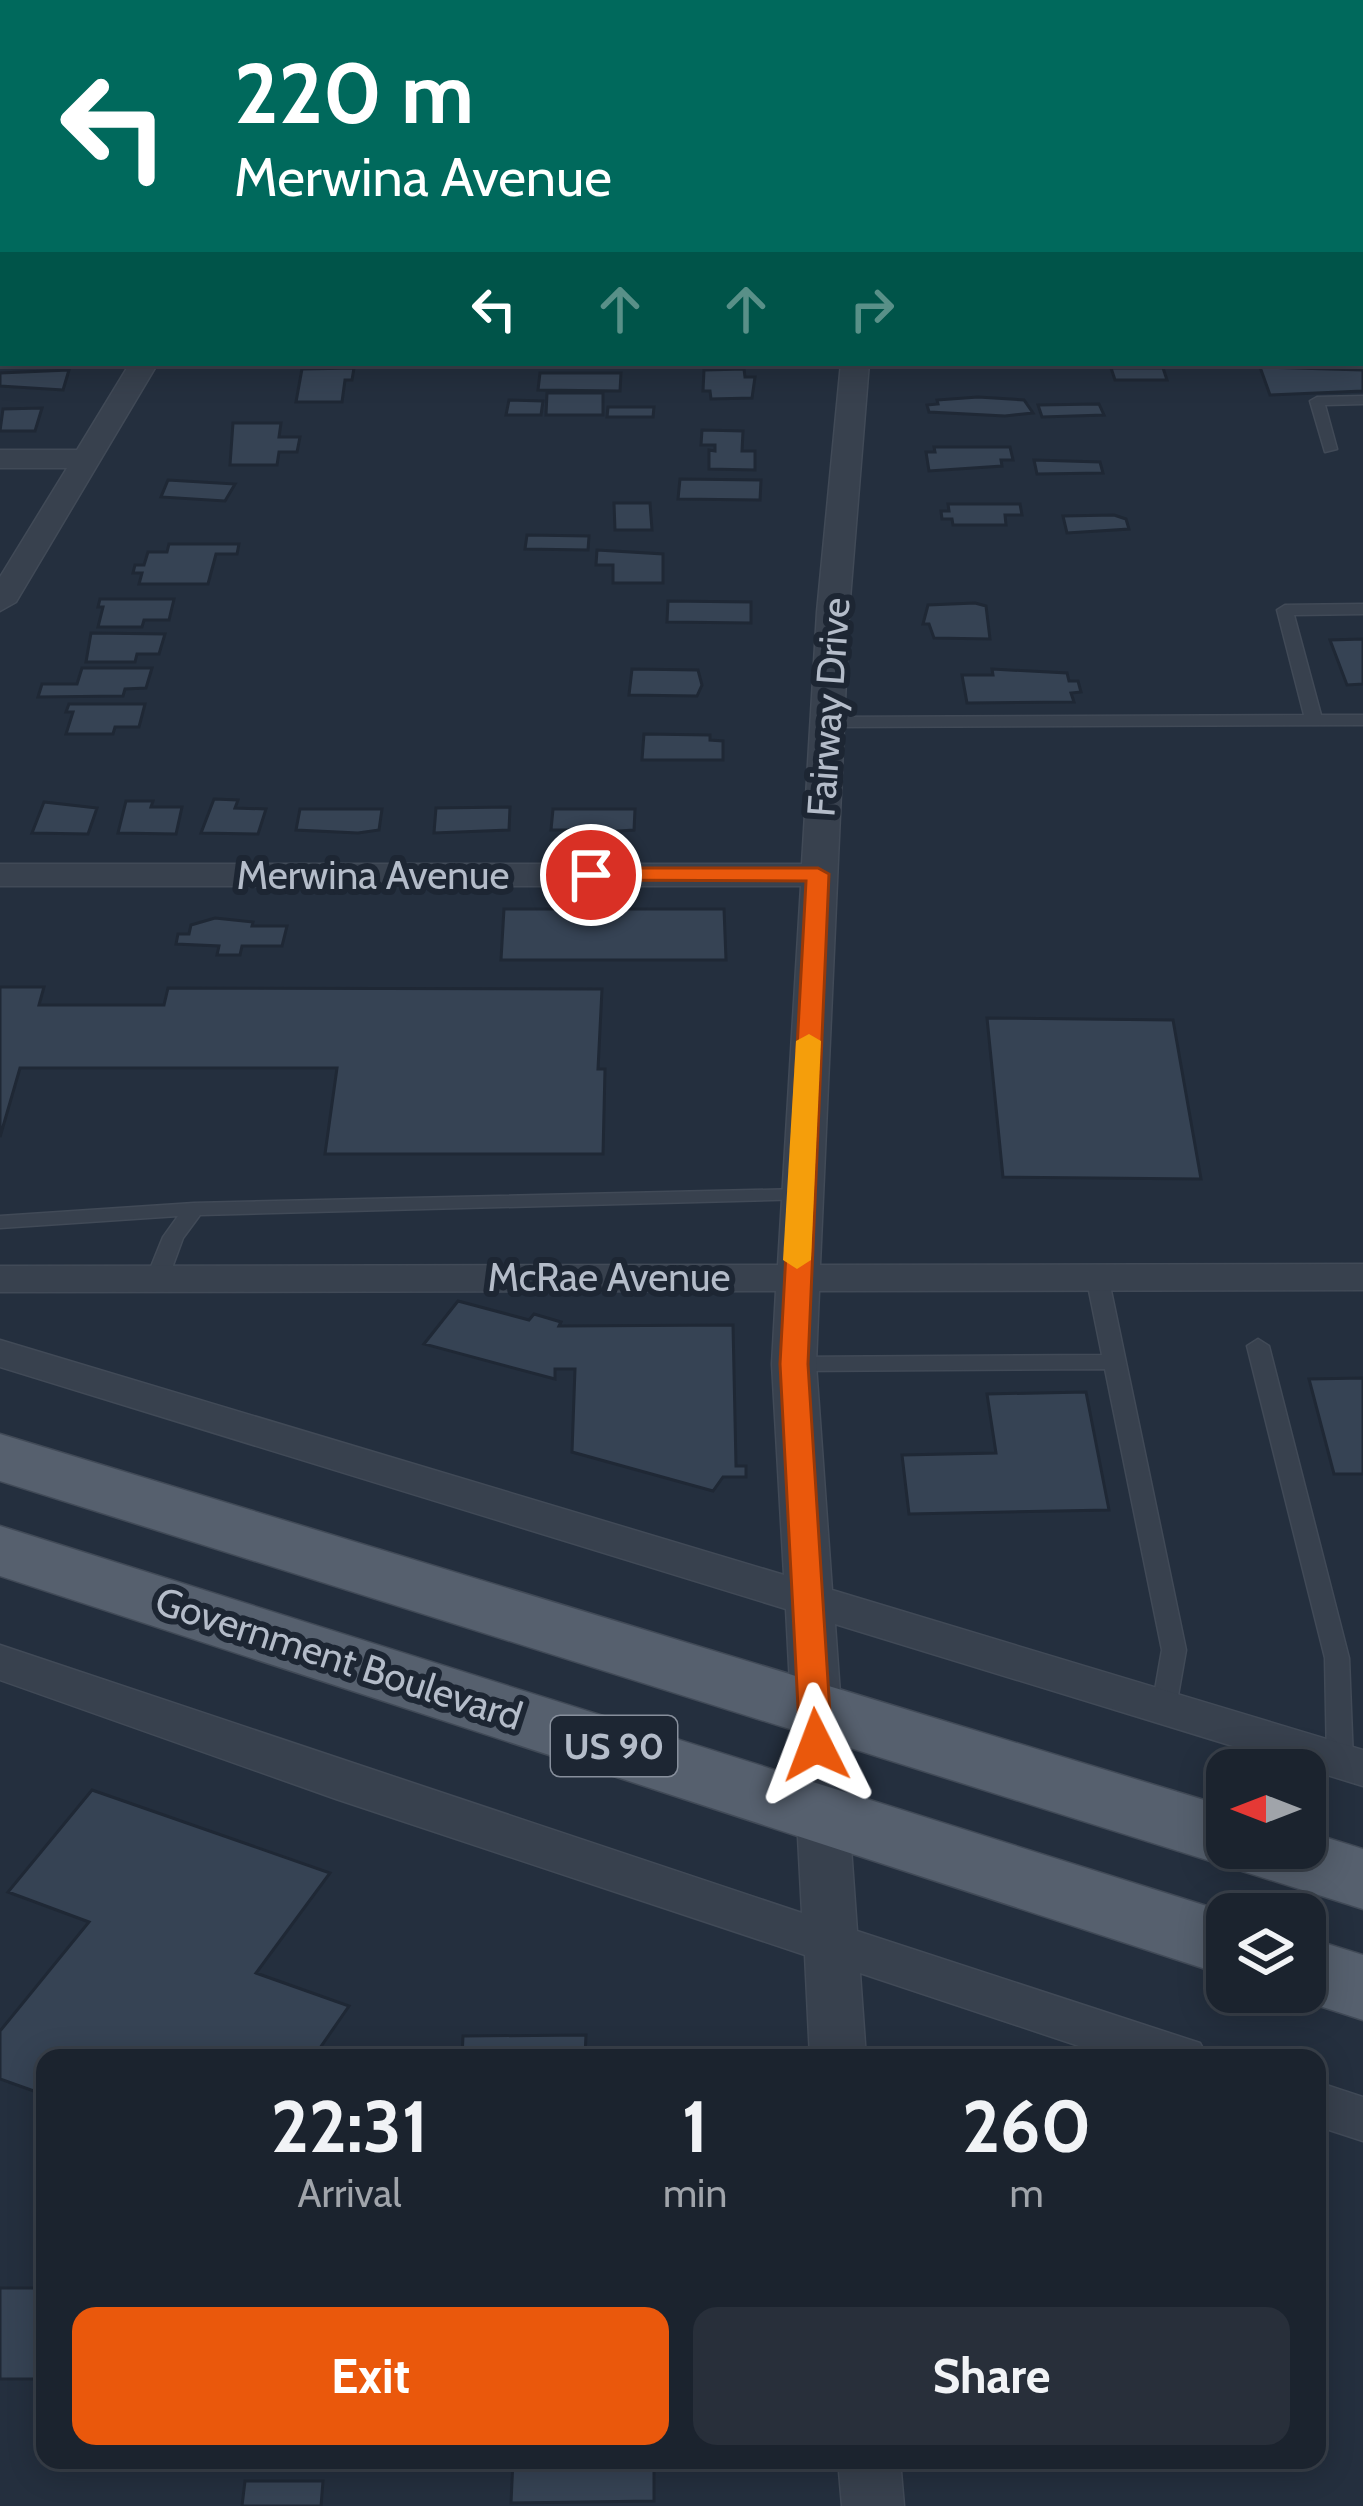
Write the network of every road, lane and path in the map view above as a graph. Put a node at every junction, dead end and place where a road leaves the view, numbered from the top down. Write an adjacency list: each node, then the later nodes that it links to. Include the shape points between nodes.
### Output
1 (142, 366): 6 (street)
2 (855, 366): 11 (street, Fairway Drive)
3 (1363, 400): 4 (lane, via 1317,401)
4 (1330, 449)
5 (0, 459): 6 (street)
6 (87, 459): 7 (street)
7 (0, 602)
8 (1363, 609): 9 (lane, via 1285,610)
9 (1314, 720): 10 (lane); 11 (lane)
10 (1363, 720)
11 (827, 722): 12 (street, Fairway Drive)
12 (818, 874): 13 (street, Merwina Avenue); 14 (street, Fairway Drive)
13 (0, 875)
14 (800, 1195): 15 (lane); 18 (street, Fairway Drive)
15 (194, 1209): 16 (lane); 21 (lane)
16 (0, 1222)
17 (1097, 1276): 18 (street, McRae Avenue); 19 (street, McRae Avenue); 24 (lane)
18 (796, 1277): 21 (street, McRae Avenue); 25 (street, Fairway Drive)
19 (1363, 1277)
20 (0, 1279): 21 (street, McRae Avenue)
21 (157, 1279)
22 (1258, 1346): 32 (lane, via 1337,1658)
23 (0, 1353): 28 (street)
24 (1115, 1362): 25 (lane); 30 (lane, via 1174,1650)
25 (794, 1364): 28 (street, Fairway Drive)
26 (0, 1457): 31 (main road, US 90)
27 (0, 1550): 33 (main road, Government Boulevard / US 90)
28 (808, 1598): 30 (street); 31 (street, Fairway Drive)
29 (0, 1662): 38 (street)
30 (1164, 1707): 32 (street)
31 (814, 1712): 33 (street, Fairway Drive); 34 (main road, US 90)
32 (1352, 1764)
33 (820, 1811): 37 (main road, Government Boulevard / US 90); 38 (street, Fairway Drive)
34 (1206, 1832)
35 (1326, 1868): 36 (main road)
36 (1363, 1879)
37 (1206, 1937)
38 (829, 1940): 41 (street, Fairway Drive); 42 (street)
39 (1326, 1976): 40 (main road)
40 (1363, 1988)
41 (837, 2049)
42 (1153, 2049)
43 (1326, 2107): 44 (street)
44 (1363, 2119)
45 (870, 2469): 46 (street)
46 (872, 2506)

